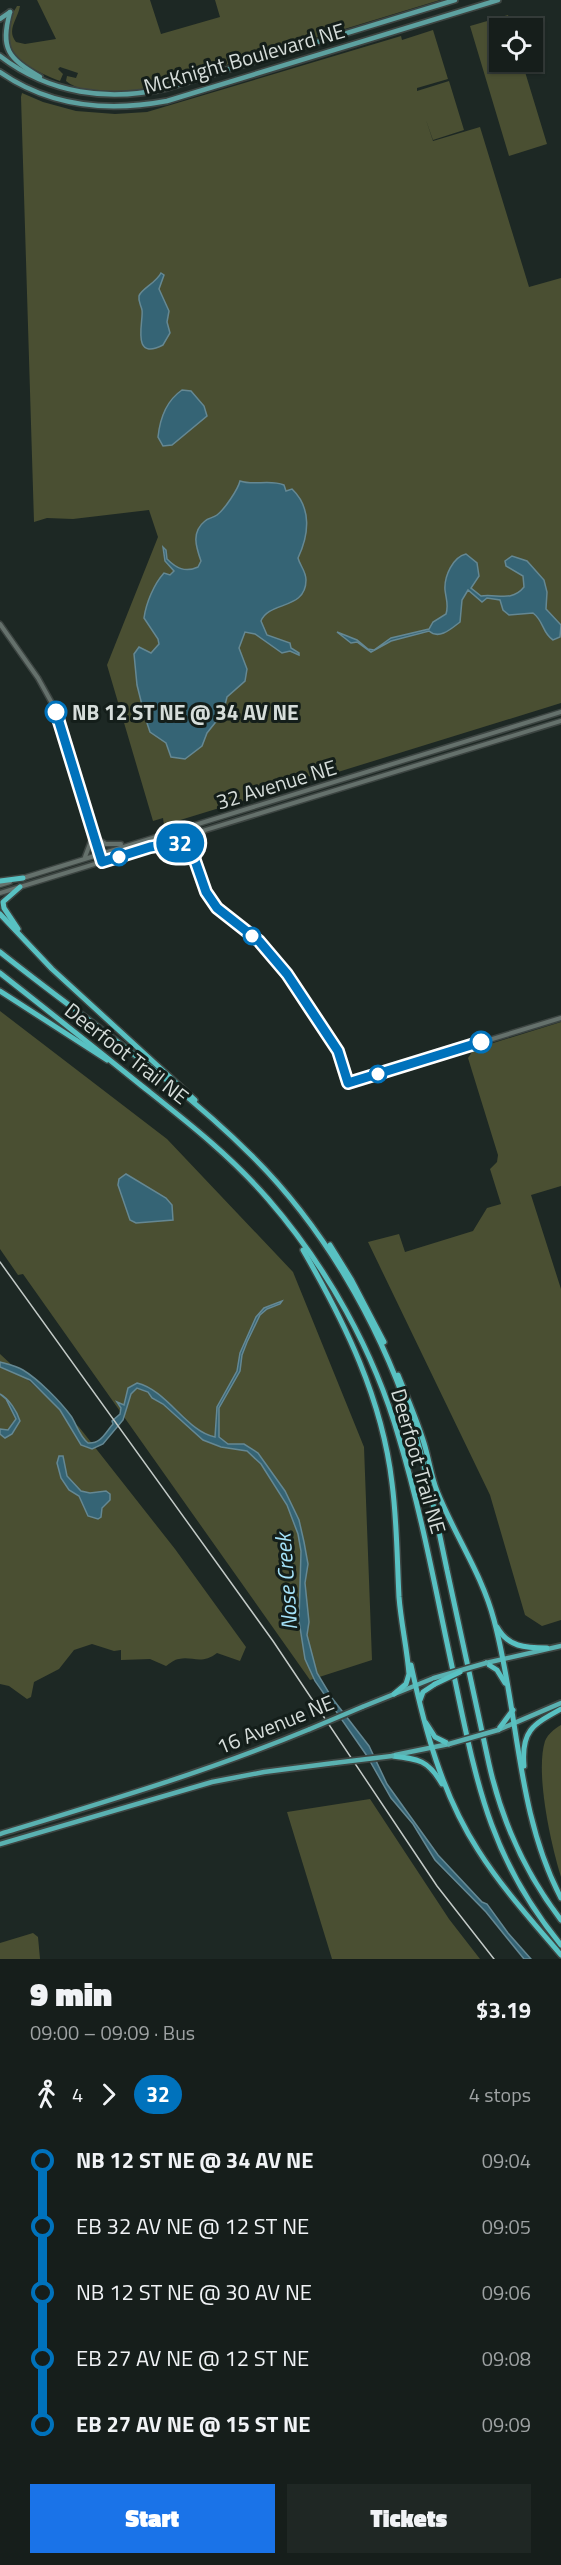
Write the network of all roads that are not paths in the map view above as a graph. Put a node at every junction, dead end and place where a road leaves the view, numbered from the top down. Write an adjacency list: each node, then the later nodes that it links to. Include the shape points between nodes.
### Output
1 (455, 0): 8 (main road, McKnight Boulevard NE, via 149,92 105,95)
2 (498, 0): 4 (main road, McKnight Boulevard NE)
3 (504, 0): 4 (main road)
4 (486, 4): 7 (main road, McKnight Boulevard NE, via 143,105 75,104 38,93)
5 (0, 19): 8 (main road, via 10,12 4,35 9,51)
6 (0, 57): 8 (main road, McKnight Boulevard NE)
7 (0, 72)
8 (47, 83)
9 (0, 624): 15 (main road, via 53,705)
10 (561, 712): 12 (main road, 32 Avenue NE)
11 (561, 721): 13 (main road, 32 Avenue NE)
12 (187, 826): 14 (main road); 16 (main road, 32 Avenue NE)
13 (205, 830): 14 (main road, 32 Avenue NE); 20 (main road, via 198,841)
14 (189, 834): 17 (main road, 32 Avenue NE); 18 (main road); 20 (main road)
15 (94, 835): 16 (main road, via 106,844); 19 (main road); 21 (main road)
16 (128, 844): 19 (main road, 32 Avenue NE)
17 (150, 847): 18 (main road, via 179,843); 22 (main road, 32 Avenue NE)
18 (192, 852): 23 (main road)
19 (99, 853): 21 (main road, 32 Avenue NE); 22 (main road)
20 (197, 854): 23 (main road)
21 (84, 858): 24 (main road, 32 Avenue NE)
22 (102, 862): 26 (main road, 32 Avenue NE)
23 (200, 873): 33 (main road, via 217,908 259,941 287,974 338,1051 348,1083)
24 (23, 878): 25 (highway)
25 (0, 883)
26 (20, 887): 27 (main road, 32 Avenue NE); 30 (highway, via 5,899 4,908)
27 (0, 893)
28 (0, 914): 30 (highway)
29 (0, 952): 35 (highway, Deerfoot Trail NE, via 165,1079)
30 (40, 956): 35 (highway)
31 (0, 973): 34 (highway, Deerfoot Trail NE)
32 (0, 991): 34 (highway)
33 (561, 1018)
34 (113, 1063): 37 (highway, Deerfoot Trail NE, via 199,1130 268,1199)
35 (233, 1137): 36 (highway, Deerfoot Trail NE)
36 (314, 1229): 38 (highway, via 328,1242 376,1322 424,1441 437,1490 478,1574); 64 (highway, Deerfoot Trail NE, via 374,1329 408,1413 429,1486 497,1797 526,1867)
37 (292, 1231): 39 (highway, via 347,1330 374,1398 392,1481); 65 (highway, Deerfoot Trail NE, via 339,1300 387,1401 409,1476 473,1767 488,1818 517,1883)
38 (495, 1622): 41 (highway, via 505,1638 517,1646); 42 (highway)
39 (403, 1626): 46 (highway); 48 (highway, via 408,1678)
40 (561, 1646): 41 (highway)
41 (547, 1648): 42 (highway)
42 (503, 1659): 43 (highway); 47 (highway)
43 (486, 1664): 44 (highway, bridge); 47 (highway, via 496,1670)
44 (460, 1671): 45 (highway, bridge)
45 (435, 1681): 46 (highway, 16 Avenue NE); 49 (highway)
46 (416, 1685): 48 (highway, 16 Avenue NE); 49 (highway)
47 (508, 1687): 52 (highway)
48 (394, 1694): 61 (highway, 16 Avenue NE, bridge, via 248,1754 126,1797)
49 (420, 1701): 53 (highway)
50 (561, 1703): 54 (highway, 16 Avenue NE)
51 (561, 1709): 60 (highway, via 536,1723 525,1738)
52 (513, 1710): 54 (highway); 55 (highway)
53 (424, 1719): 56 (highway, via 435,1737); 57 (highway)
54 (515, 1724): 55 (highway, 16 Avenue NE); 60 (highway)
55 (498, 1730): 56 (highway, 16 Avenue NE, bridge)
56 (449, 1744): 57 (highway, 16 Avenue NE)
57 (431, 1749): 58 (highway, 16 Avenue NE); 59 (highway)
58 (392, 1755): 59 (highway, via 426,1763); 62 (highway, 16 Avenue NE, bridge, via 212,1782)
59 (447, 1792): 66 (highway, via 497,1879)
60 (531, 1819): 63 (highway, via 541,1856)
61 (0, 1834)
62 (0, 1844)
63 (561, 1898)
64 (561, 1920)
65 (561, 1945)
66 (561, 1955)

